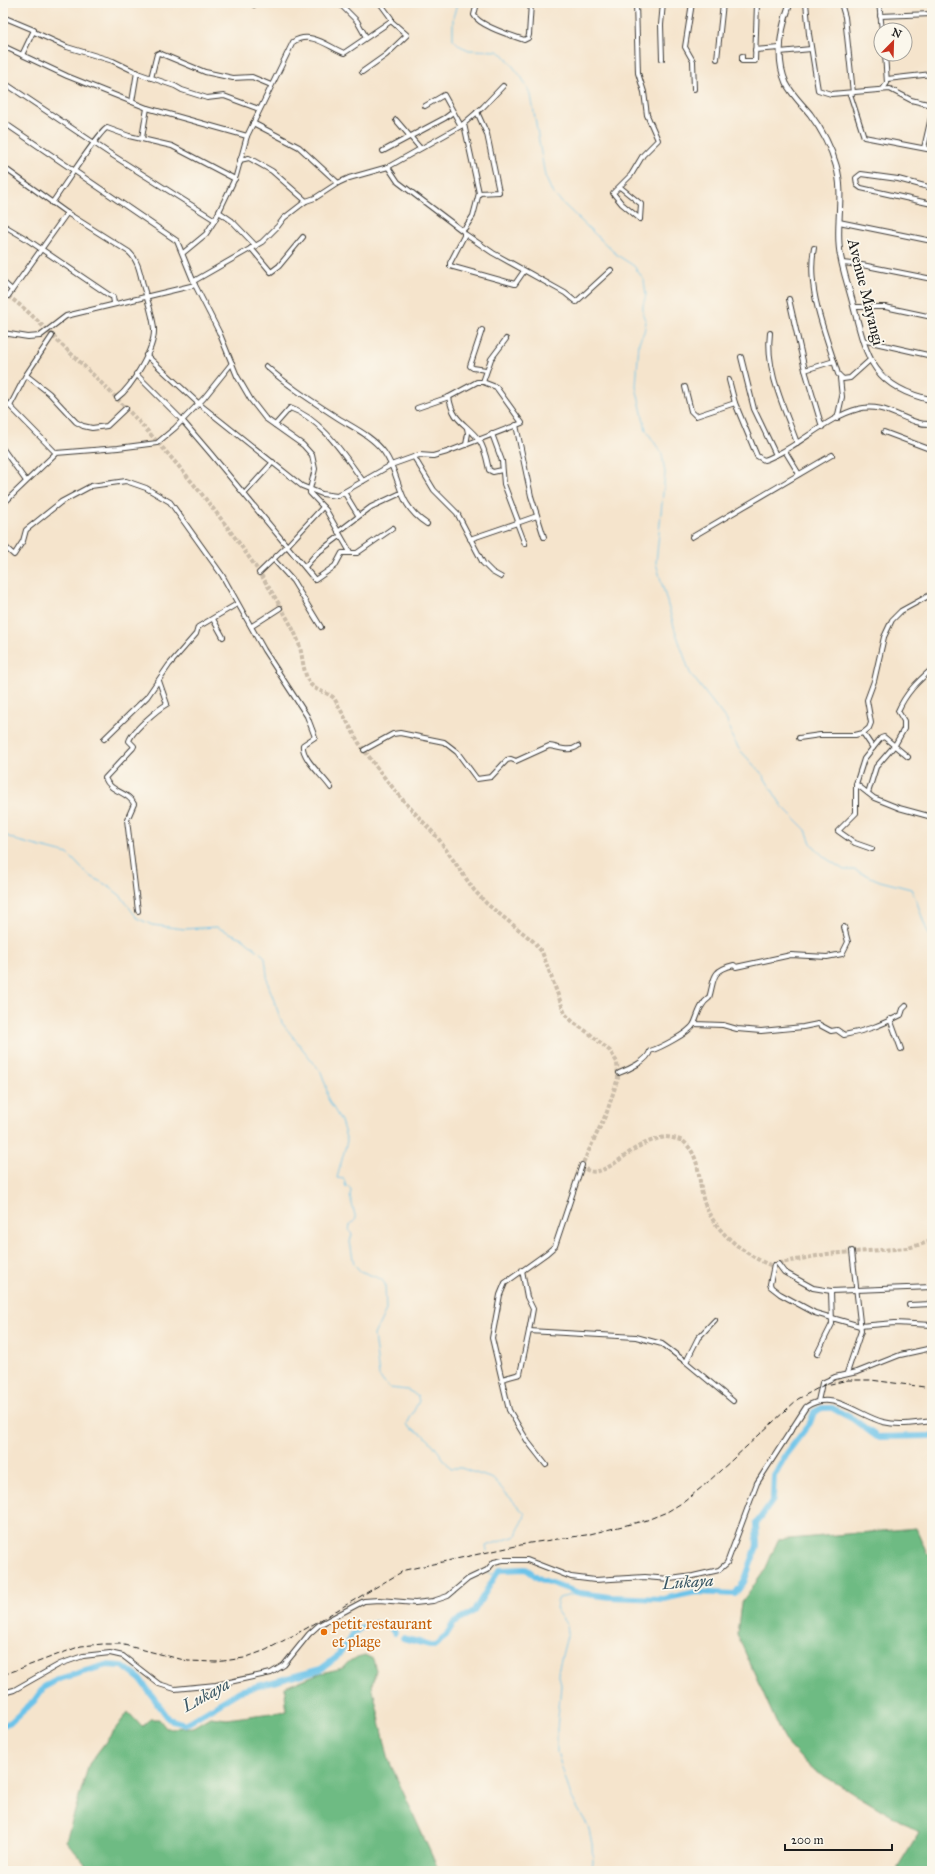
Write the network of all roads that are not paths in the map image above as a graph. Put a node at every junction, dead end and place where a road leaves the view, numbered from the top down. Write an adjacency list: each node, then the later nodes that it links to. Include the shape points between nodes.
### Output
1 (339, 3): 20 (street, via 358,21)
2 (380, 3): 17 (street)
3 (477, 3): 4 (street, via 474,15 478,20 524,40 529,35)
4 (531, 3)
5 (636, 3): 67 (street, via 638,73 647,115 658,140 643,155)
6 (663, 3): 27 (street, via 660,25)
7 (692, 3): 38 (street, via 685,47 693,62)
8 (723, 3): 28 (street)
9 (757, 3): 23 (street)
10 (790, 3): 24 (street, Avenue Mayangi)
11 (806, 3): 22 (street)
12 (841, 3): 40 (street, via 845,17)
13 (879, 3): 15 (street)
14 (932, 14): 15 (street)
15 (880, 16): 18 (street)
16 (3, 17): 19 (street, via 34,29)
17 (391, 21): 20 (street); 31 (street, via 407,35 386,55)
18 (881, 22)
19 (34, 32): 25 (street); 30 (street, via 67,47 113,61)
20 (366, 37): 36 (street, via 344,53 313,39 299,38 290,46)
21 (3, 46): 25 (street)
22 (811, 49): 24 (street); 40 (street, via 818,90 831,94)
23 (756, 50): 24 (street); 26 (street, via 754,62 742,61)
24 (780, 50): 76 (street, Avenue Mayangi, via 786,83 822,132 833,154 841,188)
25 (22, 55): 41 (street)
26 (742, 56)
27 (662, 59)
28 (717, 59)
29 (886, 62): 34 (street)
30 (137, 72): 33 (street); 41 (street)
31 (362, 72)
32 (932, 74): 34 (street)
33 (151, 78): 36 (street, via 159,53 205,72 233,78 252,77); 45 (street, via 204,97 224,96)
34 (887, 79): 39 (street)
35 (3, 82): 56 (street)
36 (271, 85): 45 (street)
37 (503, 86): 47 (street)
38 (694, 89)
39 (883, 89): 40 (street); 42 (street, via 893,90 911,100)
40 (851, 94): 58 (street, via 864,137)
41 (132, 102): 44 (street)
42 (932, 105)
43 (425, 106): 46 (street, via 444,95)
44 (147, 108): 53 (street); 55 (street)
45 (259, 109): 51 (street)
46 (453, 112): 52 (street); 54 (street)
47 (477, 112): 52 (street); 69 (street, via 487,134 499,192)
48 (932, 113): 58 (street)
49 (396, 120): 54 (street)
50 (3, 122): 64 (street)
51 (253, 123): 53 (street); 66 (street, via 299,148)
52 (462, 125): 57 (street); 69 (street)
53 (247, 136): 61 (street)
54 (410, 137): 57 (street); 60 (street)
55 (142, 138): 56 (street, via 107,128); 65 (street, via 180,150)
56 (94, 142): 64 (street); 75 (street)
57 (420, 148): 63 (street)
58 (924, 148): 59 (street)
59 (932, 150)
60 (383, 151)
61 (240, 160): 65 (street); 70 (street, via 249,158 264,166)
62 (3, 167): 71 (street)
63 (388, 167): 66 (street); 78 (street, via 398,182)
64 (74, 172): 71 (street); 86 (street, via 171,235)
65 (235, 179): 73 (street)
66 (338, 183): 70 (street)
67 (620, 187): 67 (street, via 641,204 640,218 614,196 613,193)
68 (932, 188): 72 (street, via 861,174 856,178 857,185 861,188)
69 (479, 193): 78 (street, via 472,218 466,228)
70 (306, 201): 82 (street, via 284,218)
71 (52, 203): 74 (street)
72 (932, 204)
73 (219, 212): 75 (street); 82 (street, via 232,221)
74 (67, 213): 85 (street); 95 (street, via 132,254)
75 (215, 220): 86 (street, via 206,234)
76 (839, 222): 81 (street); 87 (street, Avenue Mayangi)
77 (3, 225): 85 (street)
78 (462, 229): 79 (street)
79 (465, 234): 89 (street); 89 (street, via 450,266 515,284)
80 (303, 237): 83 (street, via 271,272)
81 (932, 241)
82 (256, 246): 83 (street)
83 (251, 248): 92 (street)
84 (814, 248): 110 (street, via 812,280)
85 (42, 250): 93 (street); 97 (street, via 112,297)
86 (183, 253): 92 (street)
87 (842, 263): 90 (street); 98 (street, Avenue Mayangi)
88 (611, 270): 89 (street, via 576,302 565,293)
89 (524, 271)
90 (932, 280)
91 (3, 282): 93 (street)
92 (194, 283): 95 (street); 111 (street)
93 (12, 290): 94 (street)
94 (8, 296)
95 (147, 297): 97 (street); 106 (street, via 154,329 152,343)
96 (789, 299): 114 (street)
97 (114, 304): 101 (street, via 66,316 40,336 28,338)
98 (854, 307): 99 (street, via 885,307); 105 (street, Avenue Mayangi)
99 (932, 317)
100 (482, 330): 113 (street, via 470,366)
101 (3, 333)
102 (770, 333): 140 (street, via 769,350 775,379)
103 (52, 336): 116 (street)
104 (506, 339): 113 (street)
105 (862, 340): 107 (street); 109 (street, Avenue Mayangi)
106 (146, 355): 115 (street); 125 (street)
107 (932, 356)
108 (741, 357): 146 (street, via 754,409)
109 (870, 360): 117 (street, via 850,378); 124 (street, Avenue Mayangi, via 880,374 895,387)
110 (834, 361): 114 (street); 117 (street)
111 (232, 363): 125 (street); 133 (street, via 258,411)
112 (266, 366): 150 (street, via 296,391 371,438)
113 (486, 370): 119 (street)
114 (804, 370): 136 (street)
115 (136, 374): 122 (street); 131 (street)
116 (26, 376): 127 (street); 128 (street, via 49,393 76,422 83,426 107,426)
117 (840, 378): 130 (street, via 842,397)
118 (729, 380): 126 (street)
119 (483, 382): 121 (street, via 463,388); 134 (street, via 494,385 501,393 522,423)
120 (685, 387): 126 (street, via 691,411 696,416)
121 (449, 397): 129 (street); 135 (street, via 452,412)
122 (117, 398)
123 (3, 399): 127 (street)
124 (932, 400)
125 (198, 403): 131 (street); 149 (street)
126 (735, 403): 146 (street, via 757,456 766,460)
127 (10, 406): 145 (street)
128 (126, 408)
129 (417, 408)
130 (837, 419): 132 (street, via 858,409 872,408); 136 (street)
131 (182, 420): 145 (street, via 157,443); 157 (street)
132 (932, 424)
133 (274, 425): 154 (street, via 290,408 302,414 333,442); 155 (street, via 303,445 312,455 315,469)
134 (516, 425): 138 (street); 163 (street)
135 (467, 427): 139 (street); 141 (street)
136 (822, 427): 140 (street)
137 (884, 432): 144 (street)
138 (492, 434): 139 (street); 151 (street, via 502,461)
139 (479, 440): 141 (street); 151 (street, via 489,470)
140 (797, 443): 143 (street)
141 (466, 445): 148 (street, via 438,455 422,454)
142 (3, 449): 153 (street)
143 (785, 450): 146 (street); 152 (street)
144 (932, 450)
145 (56, 453): 153 (street)
146 (776, 455)
147 (832, 455): 152 (street)
148 (414, 457): 150 (street); 171 (street, via 434,490 457,513)
149 (273, 462): 155 (street, via 302,486); 157 (street)
150 (391, 465): 154 (street); 158 (street)
151 (502, 470): 164 (street, via 504,484 518,519)
152 (799, 474): 170 (street)
153 (26, 481): 159 (street)
154 (362, 481): 156 (street)
155 (310, 489): 156 (street, via 333,496); 160 (street)
156 (344, 492): 161 (street)
157 (245, 493): 174 (street)
158 (401, 493): 161 (street); 165 (street, via 412,513)
159 (3, 503)
160 (323, 507): 168 (street); 174 (street)
161 (358, 515): 168 (street)
162 (3, 516): 166 (street)
163 (537, 516): 164 (street); 169 (street)
164 (517, 523): 171 (street); 172 (street)
165 (427, 524)
166 (3, 525)
167 (393, 528): 175 (street, via 357,553)
168 (339, 534): 175 (street); 177 (street)
169 (544, 537)
170 (692, 537)
171 (470, 539): 179 (street, via 483,563)
172 (525, 544)
173 (3, 545): 181 (street, via 14,555 23,541 26,530 61,502 80,491 91,486 130,482 170,502 219,570)
174 (286, 546): 176 (street); 177 (street)
175 (350, 552): 177 (street, via 342,553 335,566 317,580)
176 (274, 560): 178 (street); 185 (street, via 293,581)
177 (305, 567)
178 (259, 573)
179 (501, 577)
180 (932, 594): 189 (street, via 903,610 891,622 883,640 867,700 870,725)
181 (237, 604): 183 (street); 184 (street)
182 (280, 608): 184 (street)
183 (213, 619): 186 (street); 188 (street, via 198,627 196,634 169,665)
184 (252, 626): 198 (street, via 264,650 308,718 316,737 303,748 312,765)
185 (321, 627)
186 (223, 637)
187 (932, 669): 192 (street, via 905,696 898,711 904,721 904,730)
188 (159, 681): 191 (street, via 147,697); 202 (street, via 167,704 154,712 131,736 129,741 133,748 105,778 112,788 130,797 134,804 127,820)
189 (863, 733): 190 (street); 194 (street)
190 (799, 738)
191 (104, 739)
192 (895, 745): 194 (street, via 883,737); 196 (street); 199 (street, via 876,767)
193 (578, 746): 195 (street, via 561,750 549,746 516,761 508,760 491,777 477,779 457,752 443,741 400,732)
194 (872, 748): 197 (street, via 864,759)
195 (364, 750)
196 (908, 757)
197 (856, 784): 199 (street); 201 (street, via 856,814 838,831 855,843)
198 (331, 788)
199 (868, 793): 200 (street, via 899,808)
200 (932, 817)
201 (872, 849)
202 (138, 911)
203 (844, 927): 206 (street, via 848,942 842,954 827,957 791,955 734,965 718,971 714,975 709,998 698,1010)
204 (906, 1006): 205 (street, via 901,1015)
205 (890, 1020): 206 (street, via 868,1030 844,1035 818,1024 803,1028 762,1030); 207 (street)
206 (694, 1024): 208 (street, via 677,1039 650,1051 634,1067)
207 (901, 1049)
208 (619, 1073)
209 (582, 1165): 211 (street, via 555,1246)
210 (852, 1251): 214 (street)
211 (522, 1270): 221 (street, via 532,1309); 227 (street, via 506,1282 500,1294 492,1338)
212 (932, 1287): 214 (street)
213 (831, 1291): 214 (street); 217 (street); 217 (street, via 814,1288 776,1265 770,1284 801,1306)
214 (856, 1291): 220 (street)
215 (932, 1304): 216 (street)
216 (909, 1305)
217 (833, 1319): 220 (street); 223 (street, via 832,1326)
218 (715, 1320): 225 (street, via 698,1338)
219 (932, 1325): 220 (street)
220 (860, 1326): 226 (street)
221 (529, 1331): 225 (street, via 636,1337 662,1344); 227 (street, via 520,1374)
222 (931, 1348): 224 (street); 226 (street, via 900,1355)
223 (817, 1354)
224 (932, 1355)
225 (686, 1362): 229 (street)
226 (848, 1374): 228 (street, via 822,1383)
227 (502, 1379): 231 (street, via 511,1414)
228 (818, 1400): 230 (street, via 833,1400 883,1422 905,1424); 232 (street, via 802,1410 756,1483 727,1564 720,1570 670,1579 645,1577 595,1580 571,1577 527,1560 503,1560 494,1562 487,1570 468,1580 448,1596 433,1601 364,1602 319,1625 284,1664 271,1673 179,1690 162,1686 130,1661 110,1653 83,1656 60,1664 14,1690)
229 (733, 1401)
230 (932, 1421)
231 (546, 1465)
232 (3, 1693)

